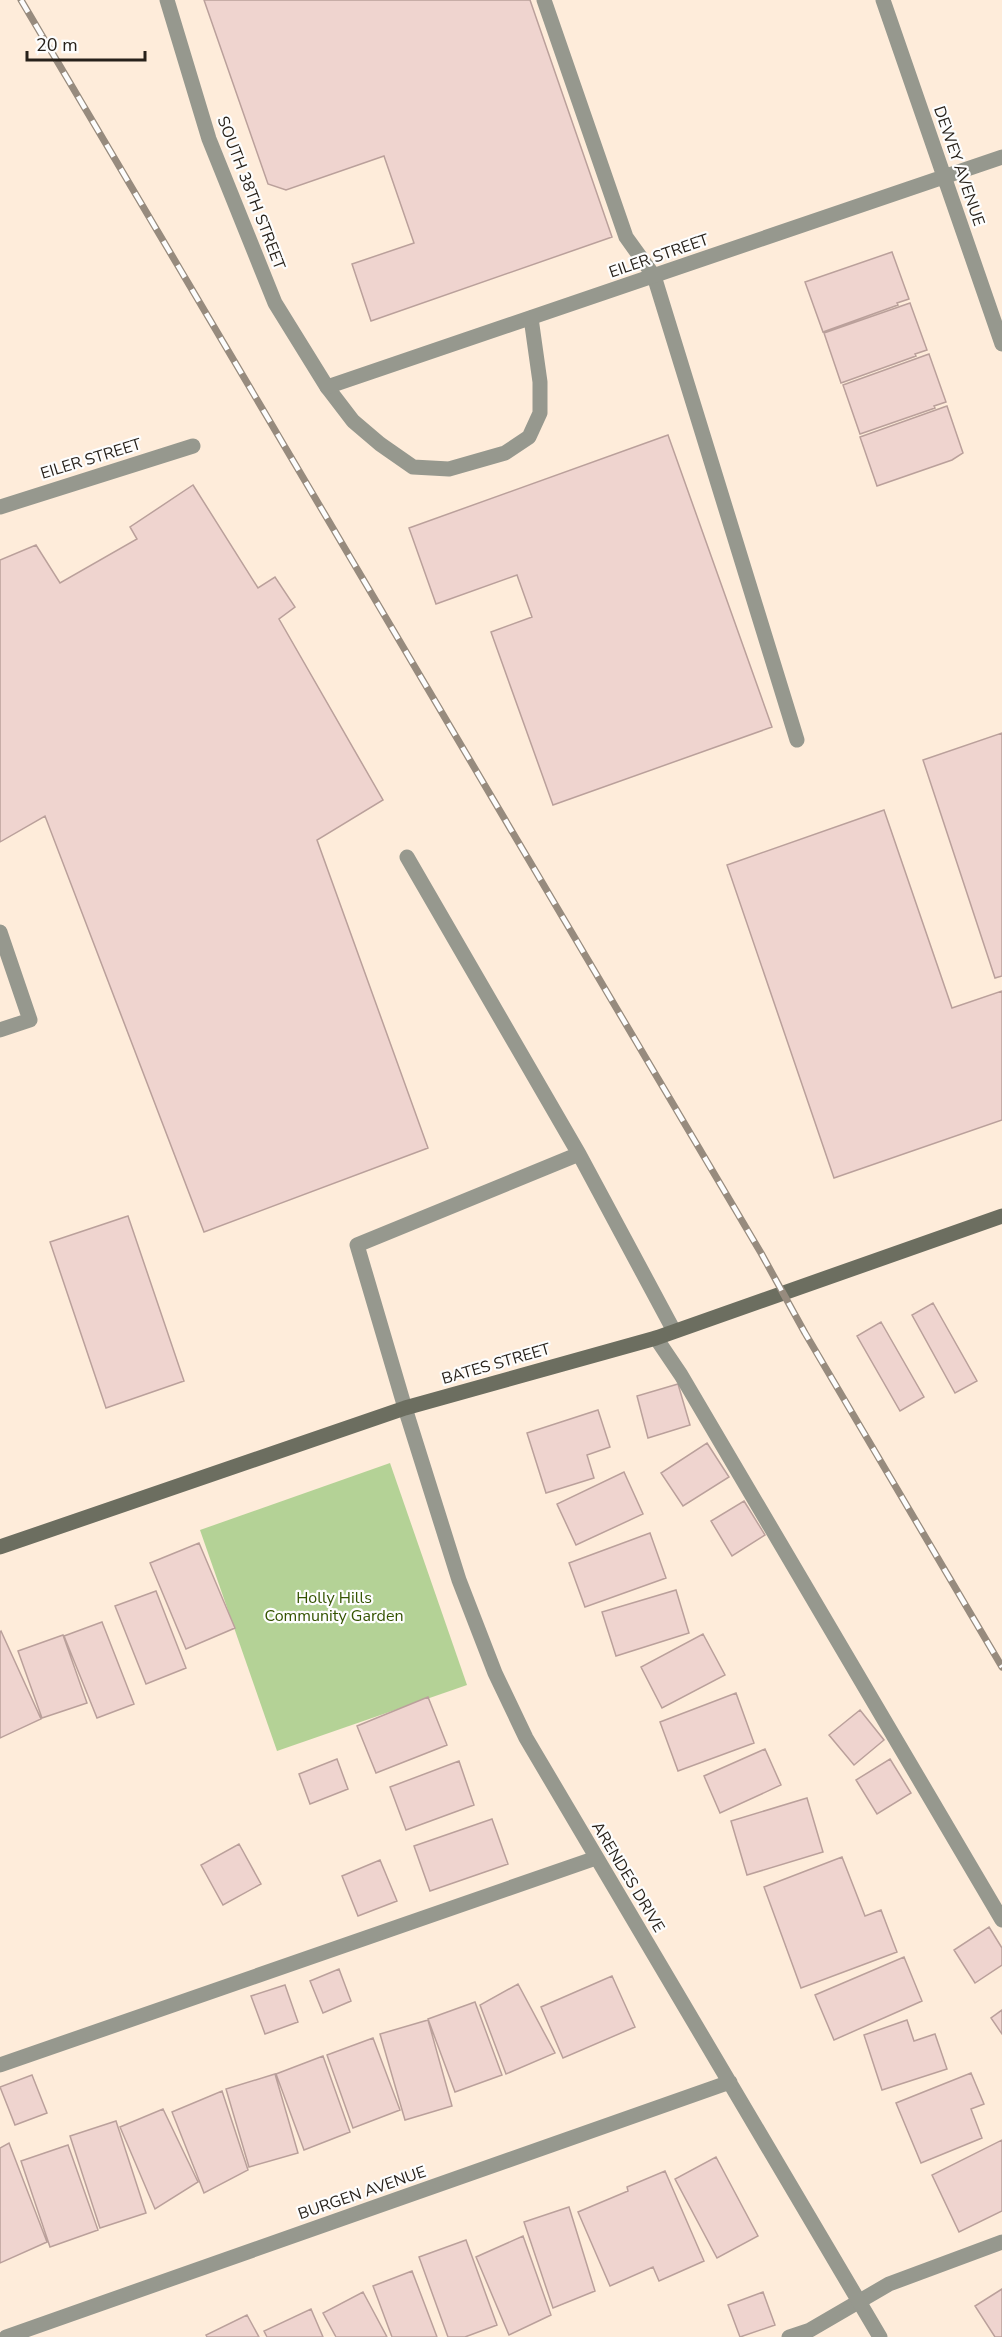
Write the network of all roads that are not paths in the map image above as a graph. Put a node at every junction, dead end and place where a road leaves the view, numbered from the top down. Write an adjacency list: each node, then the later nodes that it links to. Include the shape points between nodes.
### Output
1 (167, 0): 9 (street, SOUTH 38TH STREET, via 208,139 275,303)
2 (544, 0): 6 (street, via 626,237)
3 (883, 0): 5 (street, DEWEY AVENUE)
4 (1002, 158): 5 (street, EILER STREET)
5 (944, 177): 6 (street, EILER STREET); 8 (street, DEWEY AVENUE)
6 (654, 276): 7 (street, EILER STREET); 12 (street)
7 (531, 318): 9 (street, EILER STREET); 9 (street, SOUTH 38TH STREET, via 540,413 529,437 505,453 449,469 413,467 353,421)
8 (1002, 344)
9 (327, 387)
10 (193, 446): 11 (street, EILER STREET)
11 (0, 507)
12 (797, 740)
13 (407, 858): 16 (street)
14 (0, 932): 15 (street, via 30,1020)
15 (0, 1030)
16 (579, 1154): 18 (street); 20 (street, ARENDES DRIVE, via 357,1245)
17 (1002, 1216): 18 (main road, BATES STREET)
18 (674, 1331): 19 (main road, BATES STREET)
19 (656, 1338): 20 (main road, BATES STREET); 23 (street)
20 (405, 1408): 21 (main road, BATES STREET); 22 (street, ARENDES DRIVE, via 459,1580 495,1674 526,1738)
21 (0, 1547)
22 (596, 1858): 24 (street); 25 (street, ARENDES DRIVE)
23 (1002, 1920)
24 (0, 2065)
25 (730, 2082): 27 (street, ARENDES DRIVE); 28 (street, BURGEN AVENUE)
26 (1002, 2242): 27 (street)
27 (858, 2300): 29 (street, via 810,2330); 30 (street, ARENDES DRIVE)
28 (6, 2337)
29 (789, 2337)
30 (880, 2337)

